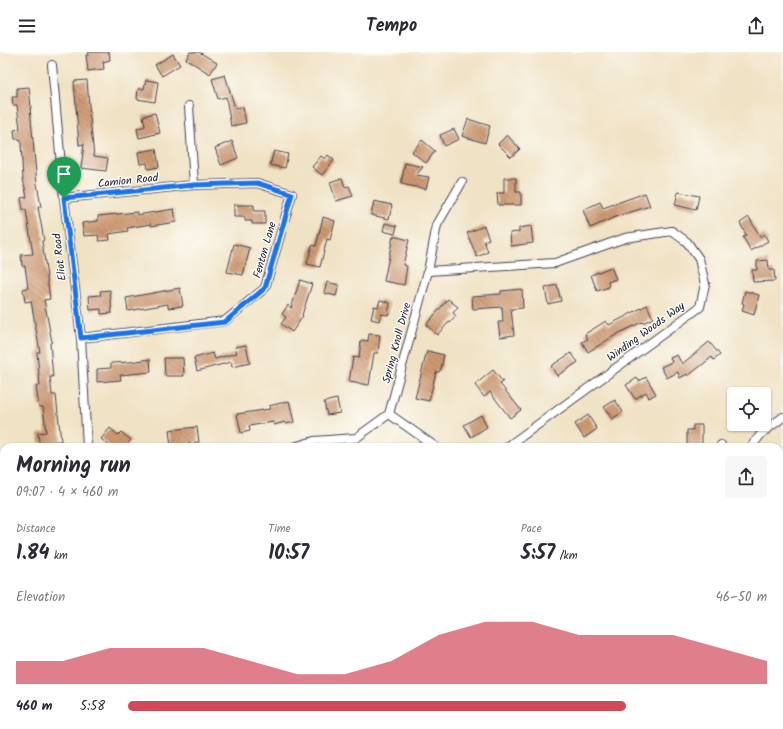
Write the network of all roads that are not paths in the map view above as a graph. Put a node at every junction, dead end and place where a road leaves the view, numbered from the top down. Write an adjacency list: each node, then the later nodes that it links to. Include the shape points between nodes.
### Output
1 (52, 65): 5 (street, Eliot Road)
2 (189, 106): 4 (street)
3 (462, 182): 6 (street, Spring Knoll Drive, via 437,225)
4 (194, 185): 5 (street, Camion Road); 7 (street, Fenton Lane, via 257,183 292,194 265,288 225,322)
5 (64, 198): 7 (street, Eliot Road)
6 (428, 271): 8 (street, Spring Knoll Drive); 13 (street, Winding Woods Way, via 555,263 625,238 672,231 687,242 699,259 705,284 700,307)
7 (81, 338): 10 (street, Eliot Road)
8 (388, 414): 11 (street, via 356,438); 12 (street)
9 (783, 417): 14 (street, via 762,433)
10 (86, 443)
11 (307, 443)
12 (430, 443)
13 (512, 443)
14 (754, 443)

